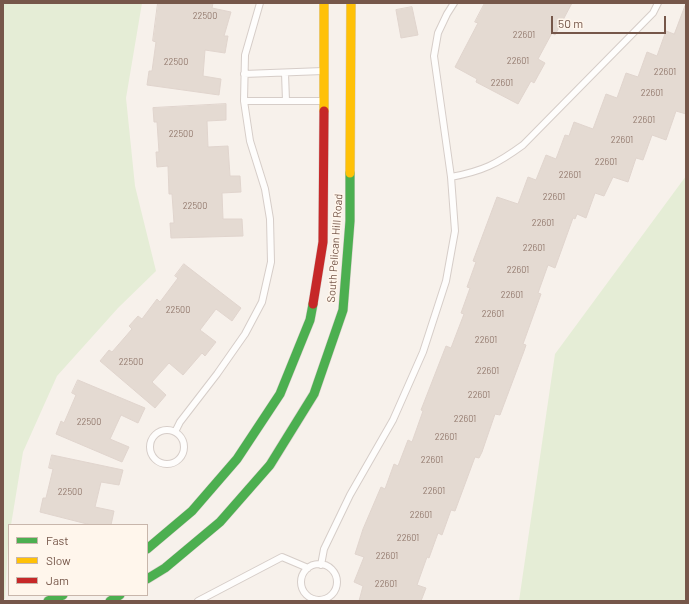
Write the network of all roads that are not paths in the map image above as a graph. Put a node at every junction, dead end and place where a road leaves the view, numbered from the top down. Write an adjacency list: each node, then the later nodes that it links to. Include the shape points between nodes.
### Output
1 (260, 3): 8 (lane, via 245,55)
2 (324, 3): 6 (street, South Pelican Hill Road)
3 (351, 3): 10 (street, South Pelican Hill Road)
4 (454, 3): 14 (lane, via 438,33 434,56)
5 (658, 3): 14 (lane, via 653,13 523,146 499,163 476,172)
6 (325, 71): 7 (lane); 9 (street, South Pelican Hill Road)
7 (285, 73): 8 (lane); 12 (lane)
8 (244, 74): 11 (lane)
9 (331, 87): 10 (street); 13 (street, South Pelican Hill Road)
10 (351, 88): 19 (street, South Pelican Hill Road, via 350,221 343,310 314,394 270,465 220,522 165,568)
11 (244, 101): 12 (lane); 15 (lane, via 250,141 265,189 270,219 271,262 262,302 245,334)
12 (286, 101): 13 (lane)
13 (325, 101): 16 (street, South Pelican Hill Road, via 323,242 310,320 280,394 237,459 192,511)
14 (451, 177): 17 (lane, via 455,231 446,281 423,352 393,420 350,495 327,543)
15 (175, 432): 15 (lane, via 165,430 157,433 152,440 151,452 158,462 174,464 180,459 184,443)
16 (148, 548)
17 (321, 565): 18 (lane); 21 (lane, via 334,572 337,582 334,592)
18 (308, 568): 21 (lane, via 302,576 304,591 316,600); 23 (lane, via 282,557)
19 (148, 578)
20 (60, 596): 22 (street)
21 (326, 600)
22 (48, 601)
23 (198, 601)

